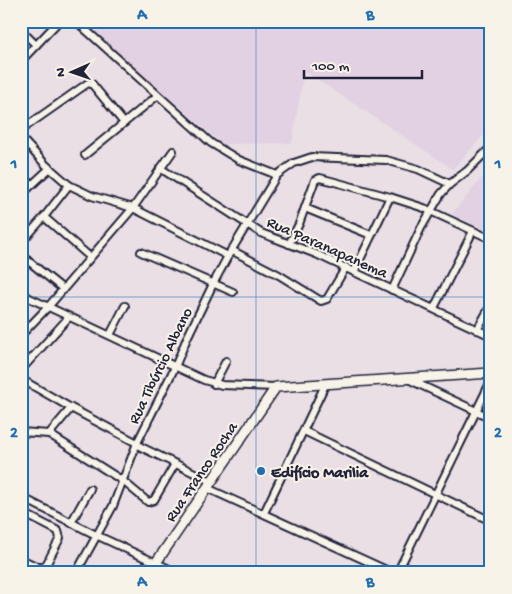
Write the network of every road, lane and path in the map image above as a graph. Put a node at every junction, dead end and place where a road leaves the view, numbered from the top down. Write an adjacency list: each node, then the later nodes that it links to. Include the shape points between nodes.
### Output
1 (59, 21): 4 (street)
2 (76, 21): 6 (street)
3 (21, 30): 4 (street)
4 (36, 45): 5 (street)
5 (21, 60)
6 (157, 96): 7 (street); 15 (street, via 211,143)
7 (124, 124): 8 (street, via 92,84 84,84); 12 (street)
8 (21, 130)
9 (21, 138): 13 (street)
10 (491, 147): 16 (street)
11 (173, 151): 14 (street)
12 (85, 155)
13 (50, 168): 17 (street); 18 (street)
14 (160, 168): 20 (street); 24 (street, Rua Paranapanema)
15 (277, 175): 16 (street, via 294,163 312,157 386,160 418,168); 24 (street, Rua Tibúrcio Albano)
16 (450, 184): 22 (street)
17 (69, 185): 20 (street, via 92,196); 23 (street)
18 (21, 195)
19 (390, 197): 21 (street, via 315,180); 22 (street); 26 (street)
20 (133, 208): 31 (street); 33 (street)
21 (305, 208): 26 (street); 29 (street)
22 (430, 211): 25 (street); 38 (street)
23 (44, 217): 28 (street); 33 (street)
24 (248, 224): 29 (street, Rua Paranapanema); 31 (street, Rua Tibúrcio Albano)
25 (473, 231): 27 (street); 44 (street)
26 (371, 235): 35 (street)
27 (491, 239)
28 (21, 243)
29 (289, 244): 34 (street, Rua Paranapanema)
30 (141, 252): 36 (street)
31 (230, 253): 34 (street, via 279,275 321,301 327,299); 36 (street, Rua Tibúrcio Albano)
32 (21, 255): 37 (street)
33 (90, 257): 37 (street)
34 (346, 268): 35 (street, Rua Paranapanema)
35 (354, 272): 38 (street, Rua Paranapanema)
36 (214, 284): 39 (street); 51 (street, Rua Tibúrcio Albano)
37 (64, 289): 43 (street)
38 (392, 290): 44 (street, Rua Paranapanema)
39 (233, 292)
40 (21, 294): 43 (street)
41 (491, 305): 46 (street)
42 (125, 306): 48 (street)
43 (48, 307): 45 (street); 47 (street)
44 (434, 308): 46 (street, Rua Paranapanema)
45 (70, 317): 48 (street); 52 (street)
46 (477, 330): 49 (street, Rua Paranapanema)
47 (21, 335)
48 (110, 335): 51 (street)
49 (491, 336)
50 (226, 361): 58 (street)
51 (175, 367): 58 (street); 66 (street, Rua Tibúrcio Albano)
52 (21, 370)
53 (491, 373): 55 (main road)
54 (21, 379): 60 (street)
55 (408, 379): 57 (main road); 61 (street)
56 (491, 381): 61 (street)
57 (326, 383): 59 (main road); 63 (street)
58 (214, 384): 59 (street)
59 (276, 387): 69 (main road, Rua Franco Rocha)
60 (71, 408): 65 (street); 66 (street)
61 (477, 412): 62 (street); 71 (street)
62 (491, 418)
63 (304, 431): 71 (street); 74 (street)
64 (21, 432): 65 (street)
65 (49, 434): 68 (street)
66 (137, 443): 67 (street); 68 (street, Rua Tibúrcio Albano)
67 (175, 464): 68 (street, via 151,502); 69 (street)
68 (123, 481): 77 (street, Rua Tibúrcio Albano)
69 (209, 485): 74 (street); 79 (main road, Rua Franco Rocha)
70 (90, 489): 76 (street)
71 (436, 494): 75 (street); 84 (street)
72 (21, 496): 76 (street)
73 (21, 512): 78 (street, via 58,530 60,538 45,567)
74 (264, 513): 83 (street)
75 (491, 521)
76 (72, 523): 77 (street)
77 (96, 535): 79 (street); 80 (street, Rua Tibúrcio Albano)
78 (21, 559)
79 (156, 562): 81 (main road, Rua Franco Rocha); 82 (street)
80 (76, 573)
81 (149, 573)
82 (178, 573)
83 (393, 573)
84 (397, 573)

